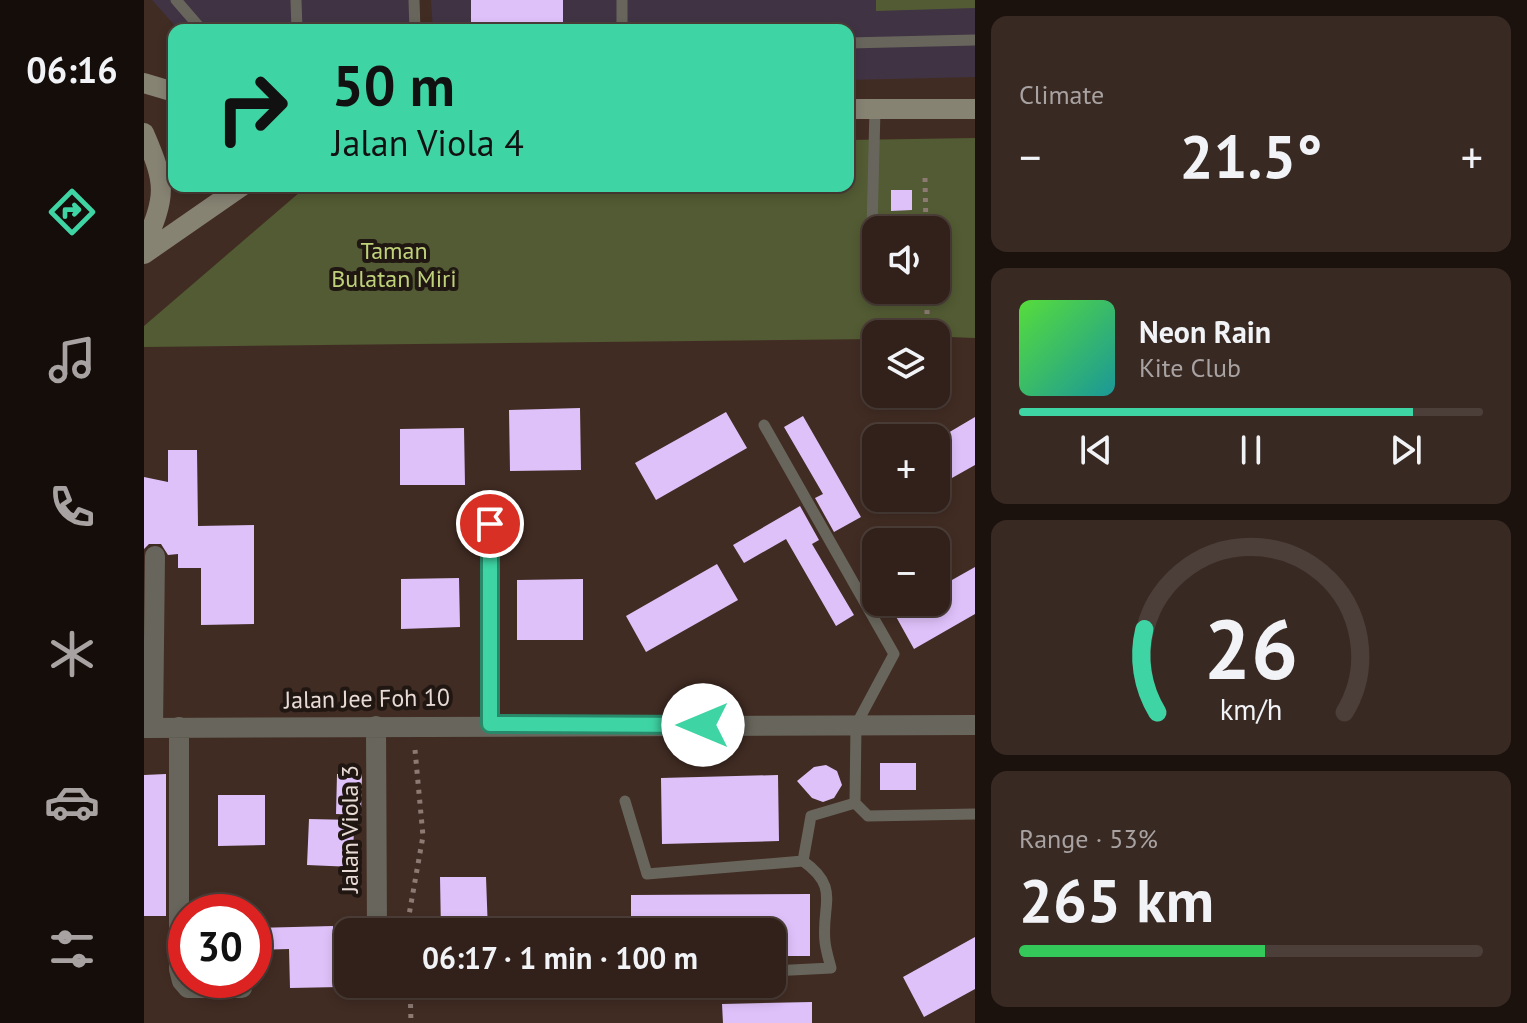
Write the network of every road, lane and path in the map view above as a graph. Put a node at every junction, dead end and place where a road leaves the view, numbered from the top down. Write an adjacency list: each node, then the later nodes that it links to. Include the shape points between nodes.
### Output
1 (176, 0): 5 (lane)
2 (296, 0): 6 (lane)
3 (414, 0): 7 (lane)
4 (622, 0): 8 (lane)
5 (197, 24)
6 (297, 24)
7 (415, 24)
8 (622, 24)
9 (975, 40): 10 (lane)
10 (854, 43)
11 (144, 83): 12 (street)
12 (168, 90)
13 (854, 109): 14 (street)
14 (875, 109): 15 (street); 19 (lane)
15 (975, 109)
16 (144, 133): 21 (street, via 159,167 162,205)
17 (925, 178): 20 (path)
18 (233, 192): 22 (street)
19 (872, 216)
20 (926, 216)
21 (144, 247)
22 (144, 254)
23 (764, 425): 28 (lane, via 894,654)
24 (490, 524): 26 (street)
25 (155, 556): 32 (street)
26 (490, 724): 27 (street, Jalan Jee Foh 10); 28 (street, Jalan Jee Foh 10)
27 (414, 725): 30 (street, Jalan Jee Foh 10); 39 (path, via 423,836)
28 (856, 725): 29 (street, Jalan Jee Foh 10); 34 (lane)
29 (975, 725)
30 (376, 726): 31 (street, Jalan Jee Foh 10); 38 (street, Jalan Viola 3)
31 (179, 727): 32 (street, Jalan Jee Foh 10); 37 (street)
32 (148, 728)
33 (625, 801): 36 (lane, via 647,874)
34 (855, 803): 35 (lane, via 868,816); 36 (lane, via 811,816)
35 (975, 814)
36 (803, 861): 40 (lane, via 818,871 828,889 825,941 831,968)
37 (179, 894)
38 (377, 918)
39 (408, 918)
40 (786, 970)
41 (410, 998): 42 (path)
42 (411, 1023)

